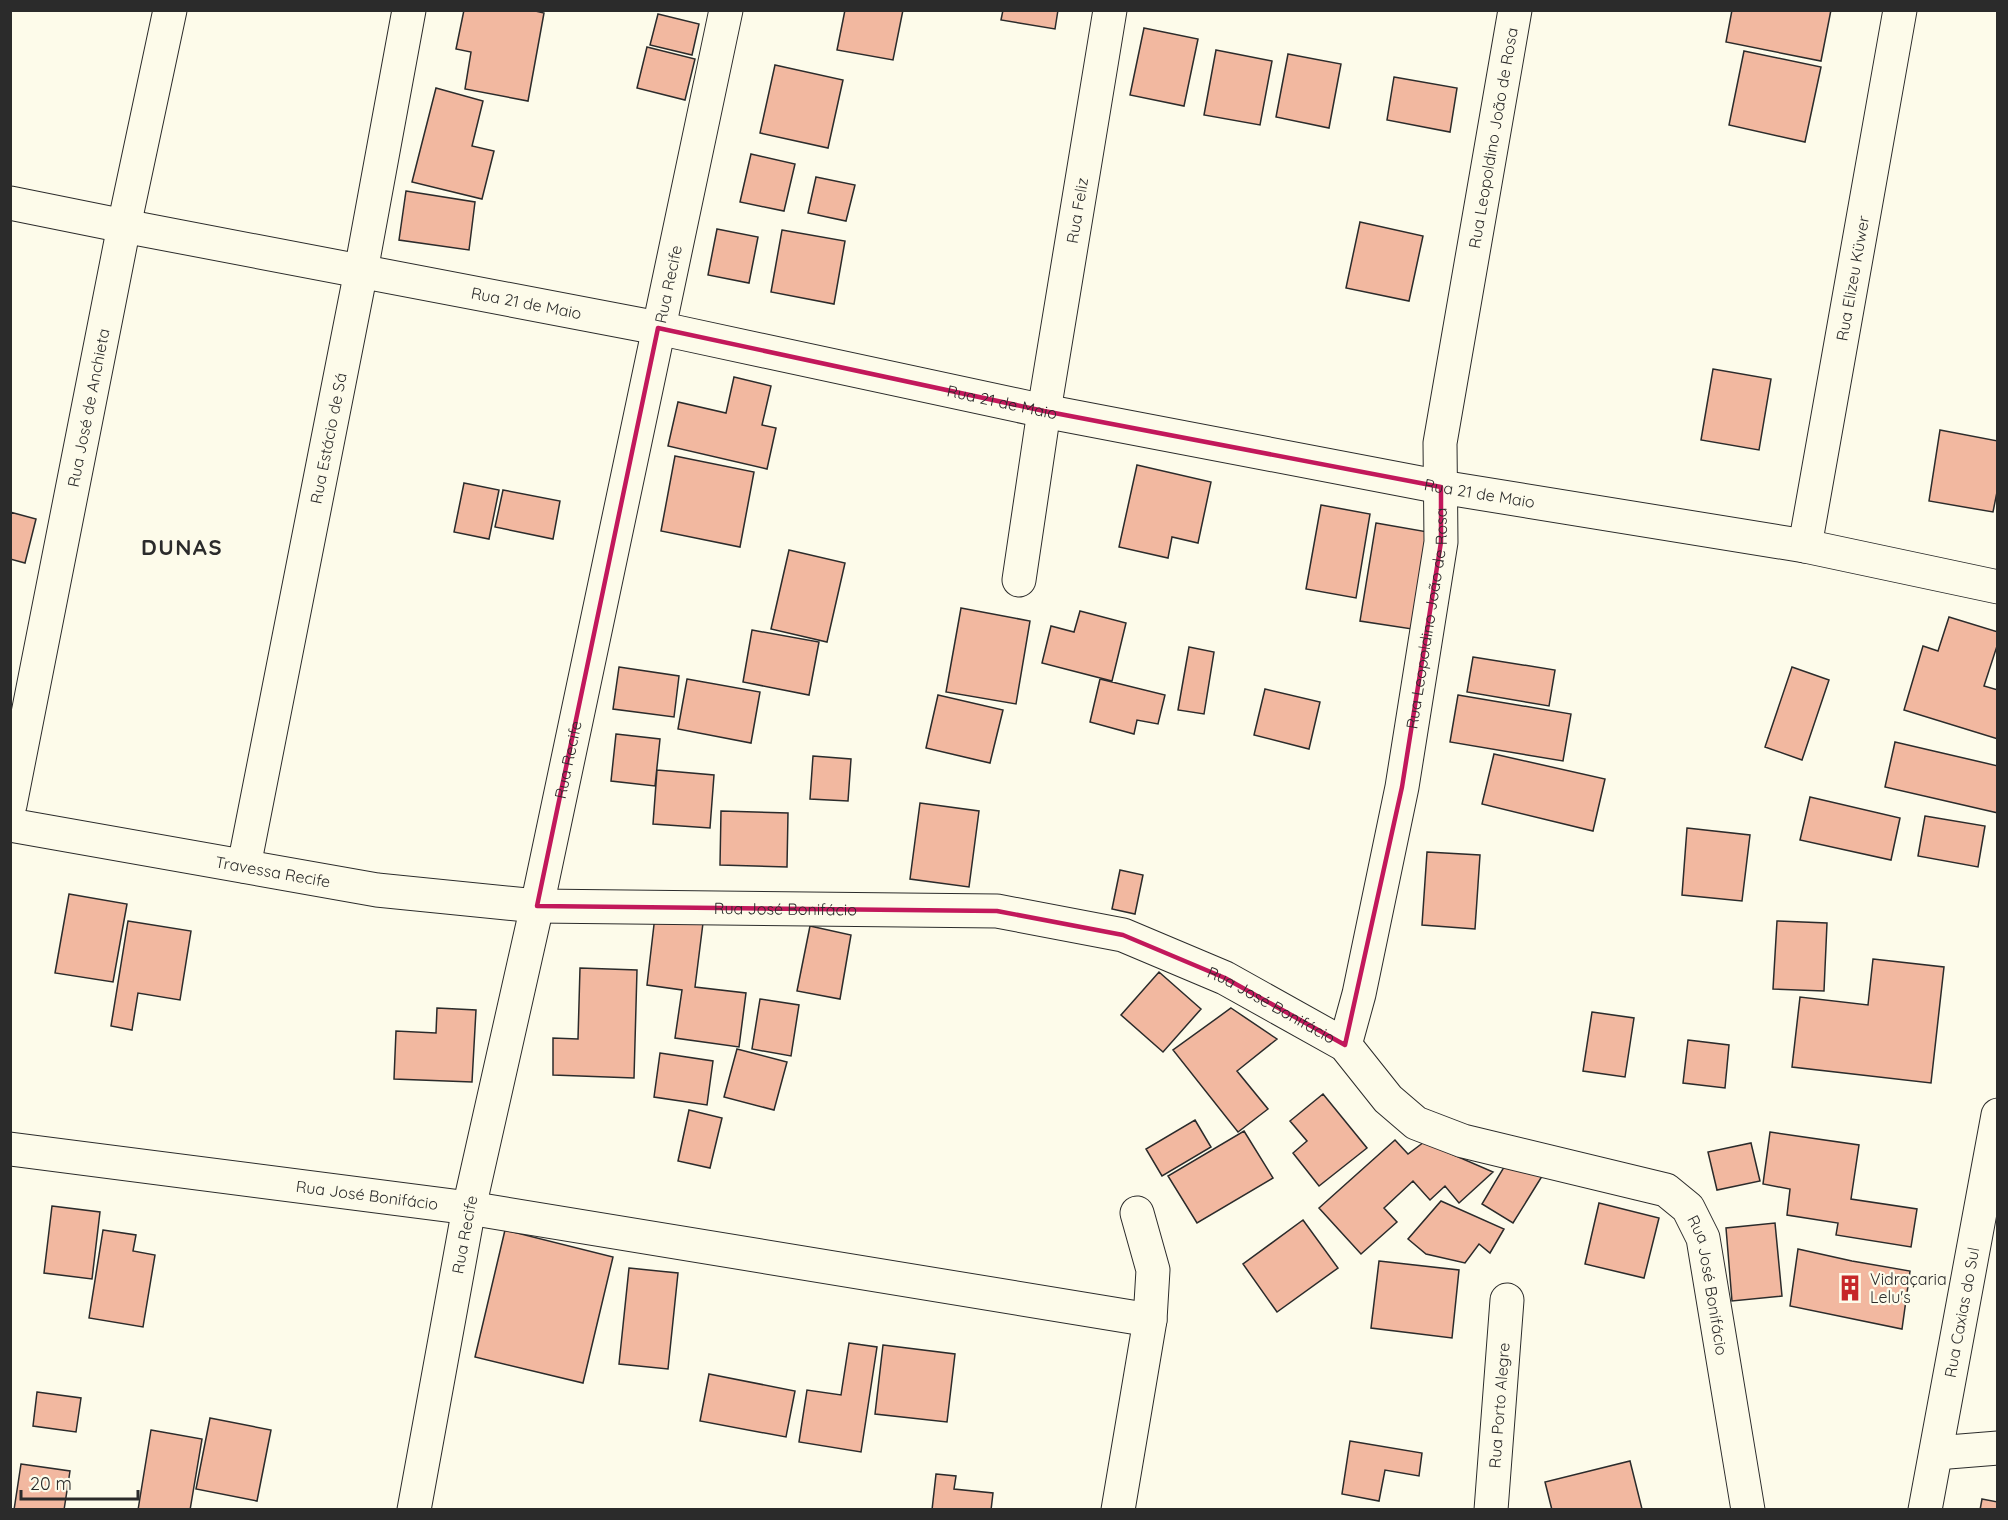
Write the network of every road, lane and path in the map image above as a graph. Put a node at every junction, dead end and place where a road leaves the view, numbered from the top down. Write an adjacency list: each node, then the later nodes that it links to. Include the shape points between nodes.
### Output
1 (170, 10): 8 (street, Rua José de Anchieta)
2 (410, 10): 9 (street, Rua Estácio de Sá)
3 (726, 10): 10 (street, Rua Recife)
4 (1110, 10): 11 (street, Rua Feliz)
5 (1515, 10): 12 (street, Rua Leopoldino João de Rosa, via 1440,443)
6 (1900, 10): 13 (street, Rua Elizeu Küwer)
7 (10, 203): 8 (street, Rua 21 de Maio)
8 (124, 226): 9 (street, Rua 21 de Maio); 16 (street, Rua José de Anchieta)
9 (361, 271): 10 (street, Rua 21 de Maio); 18 (street, Rua Estácio de Sá)
10 (658, 328): 11 (street, Rua 21 de Maio); 19 (street, Rua Recife)
11 (1044, 411): 12 (street, Rua 21 de Maio); 14 (street, Rua Feliz)
12 (1441, 487): 13 (street, Rua 21 de Maio); 20 (street, Rua Leopoldino João de Rosa, via 1441,542 1402,787)
13 (1805, 546): 15 (street, Rua 21 de Maio)
14 (1019, 580)
15 (1998, 587)
16 (10, 805)
17 (10, 825): 18 (street, Travessa Recife)
18 (244, 866): 19 (street, Travessa Recife, via 377,890)
19 (537, 906): 20 (street, Rua José Bonifácio, via 997,911 1123,935 1225,978); 23 (street, Rua Recife)
20 (1345, 1045): 32 (street, Rua José Bonifácio, via 1388,1099 1416,1123 1463,1141 1666,1190 1688,1208 1703,1238)
21 (1998, 1115): 28 (street, Rua Caxias do Sul)
22 (10, 1149): 23 (street, Rua José Bonifácio)
23 (469, 1208): 26 (street, Rua José Bonifácio); 29 (street, Rua Recife)
24 (1137, 1214): 26 (street, via 1153,1270)
25 (1507, 1300): 31 (street, Rua Porto Alegre)
26 (1150, 1320): 30 (street)
27 (1998, 1448): 28 (street)
28 (1936, 1453): 33 (street, Rua Caxias do Sul)
29 (414, 1509)
30 (1118, 1509)
31 (1491, 1509)
32 (1748, 1509)
33 (1925, 1509)

